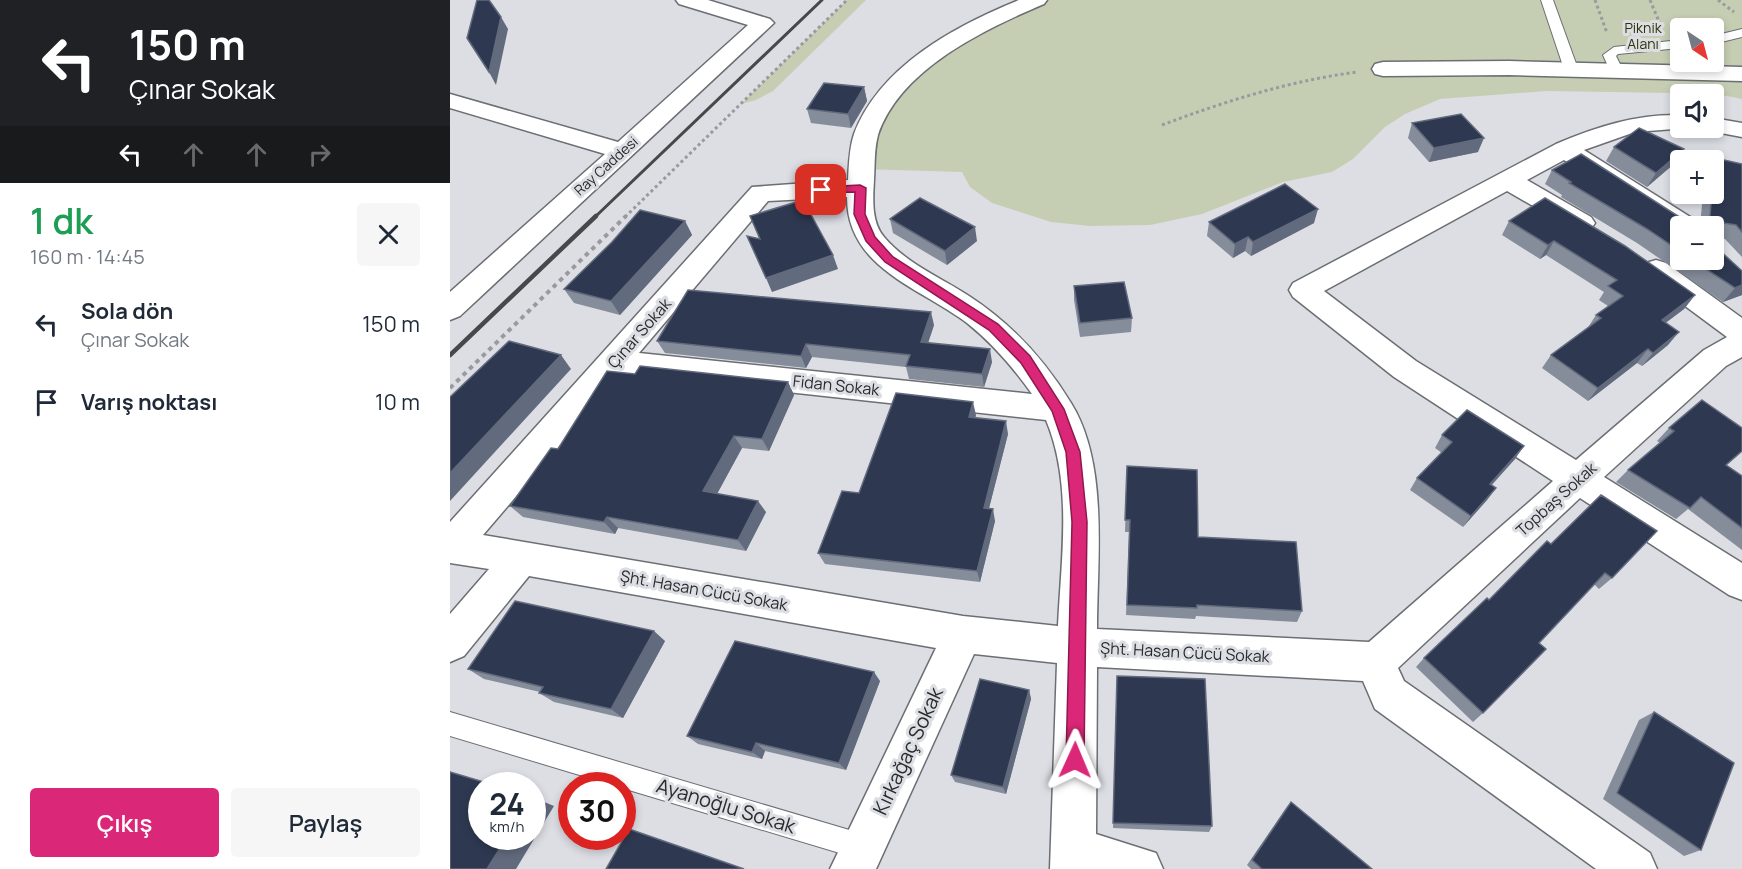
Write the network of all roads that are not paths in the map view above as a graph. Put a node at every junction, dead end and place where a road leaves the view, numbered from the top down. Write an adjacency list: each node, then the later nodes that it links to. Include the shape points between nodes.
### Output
1 (686, 0): 16 (street, Ray Caddesi, via 763,23)
2 (1037, 0): 18 (street, via 953,42 900,84 885,101 867,134)
3 (1547, 0): 9 (lane)
4 (1742, 33): 5 (lane)
5 (1724, 37)
6 (1670, 47): 7 (lane)
7 (1615, 61): 9 (street); 10 (street)
8 (1383, 69): 9 (street)
9 (1571, 69)
10 (1742, 74)
11 (450, 101): 16 (street)
12 (1670, 122): 15 (street, via 1623,126)
13 (1724, 127): 14 (street)
14 (1742, 130)
15 (1565, 149): 17 (street); 19 (street)
16 (623, 151): 22 (street, Ray Caddesi)
17 (1506, 179): 20 (street); 27 (street, via 1303,290 1405,369)
18 (860, 188): 25 (street, Çınar Sokak, via 761,193); 26 (street, via 860,214 870,238 889,260 993,327 1025,360)
19 (1670, 216)
20 (1600, 234)
21 (1639, 258): 23 (street)
22 (450, 309)
23 (1742, 333)
24 (1742, 343): 27 (street, Topbaş Sokak, via 1715,358)
25 (614, 362): 26 (street, Fidan Sokak); 28 (street, Çınar Sokak)
26 (1058, 409): 33 (street, via 1073,452 1080,522)
27 (1577, 480): 30 (street); 34 (street, Topbaş Sokak)
28 (451, 546): 29 (street, Şht. Hasan Cücü Sokak)
29 (520, 559): 31 (street, Şht. Hasan Cücü Sokak); 32 (street)
30 (1742, 583)
31 (963, 634): 33 (street, Şht. Hasan Cücü Sokak); 36 (street, Kırkağaç Sokak)
32 (450, 643)
33 (1077, 647): 34 (street, Şht. Hasan Cücü Sokak); 37 (street)
34 (1376, 662): 39 (street, via 1389,695)
35 (450, 724): 36 (lane, Ayanoğlu Sokak)
36 (858, 858)
37 (1073, 860): 38 (street)
38 (1140, 869)
39 (1634, 869)

